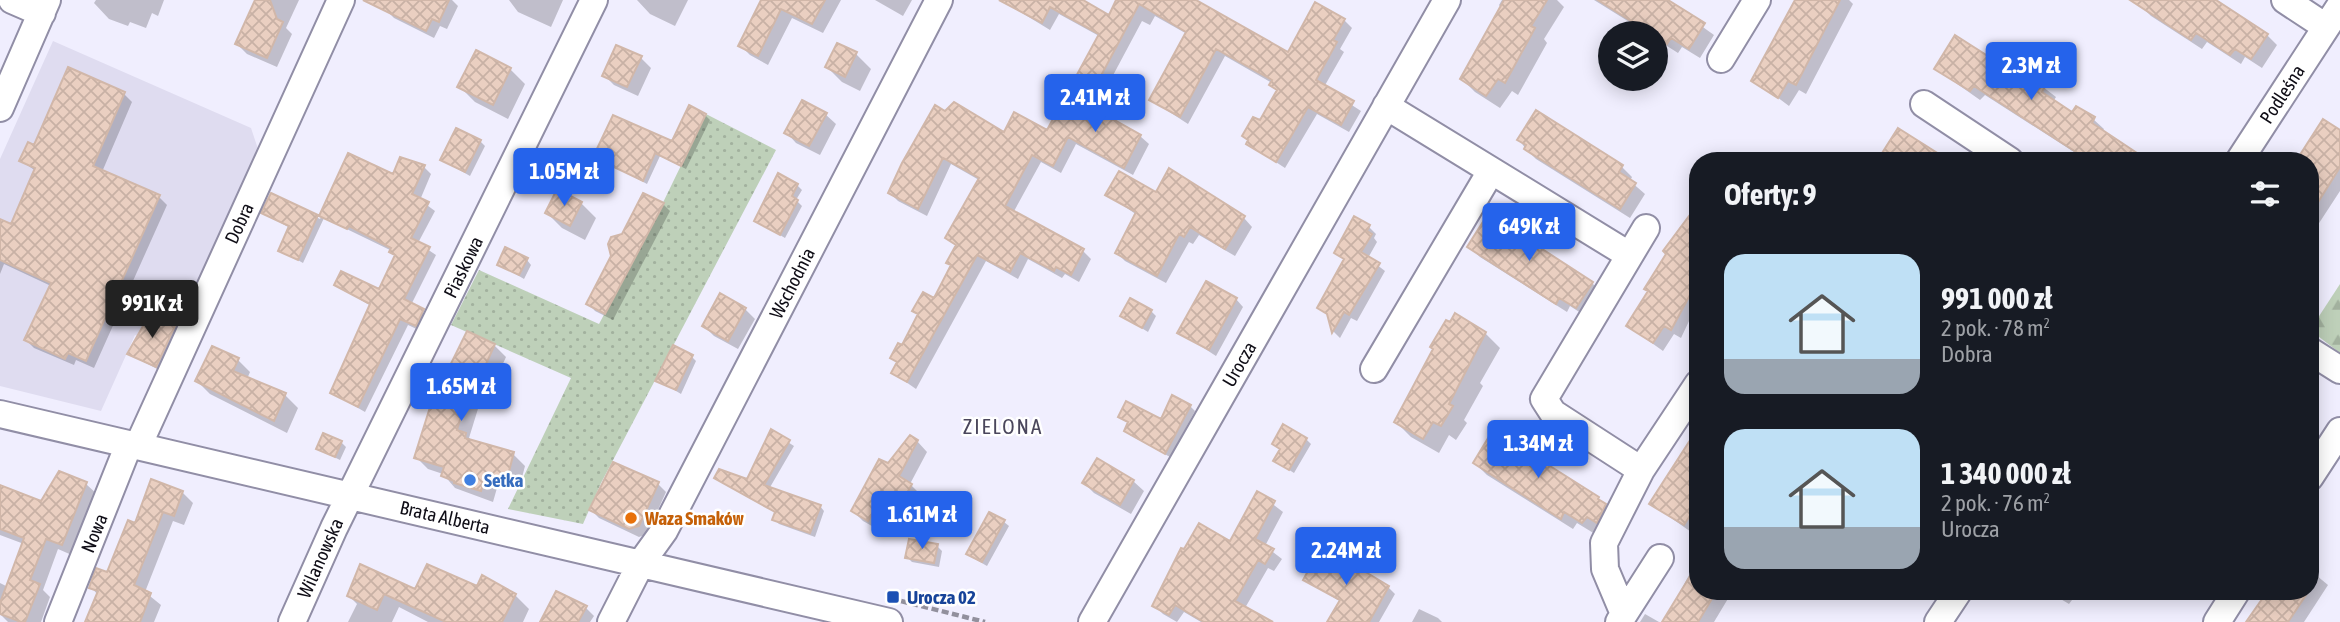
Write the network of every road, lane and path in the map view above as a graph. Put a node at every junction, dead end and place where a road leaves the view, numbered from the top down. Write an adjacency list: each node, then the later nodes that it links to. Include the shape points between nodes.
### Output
1 (12, 0): 8 (street)
2 (341, 0): 25 (street, Dobra)
3 (594, 0): 28 (street, Piaskowa)
4 (939, 0): 30 (street, Wschodnia, via 664,531)
5 (1447, 0): 12 (street, Urocza)
6 (2285, 0): 9 (street, Podleśna)
7 (1749, 3): 10 (street)
8 (44, 7): 13 (street)
9 (2333, 16): 15 (street, Podleśna)
10 (1721, 59)
11 (1924, 104): 14 (street)
12 (1386, 106): 16 (street); 39 (street, Urocza)
13 (0, 108)
14 (1996, 152)
15 (2244, 152)
16 (1491, 171): 18 (street); 20 (street)
17 (1646, 228): 18 (street)
18 (1629, 255): 27 (street, via 1544,399 1553,413)
19 (2319, 357): 21 (street)
20 (1374, 369)
21 (2340, 370)
22 (1689, 398): 27 (street)
23 (0, 414): 25 (street, Brata Alberta)
24 (2340, 431): 26 (street)
25 (134, 445): 28 (street, Brata Alberta); 35 (street, Nowa)
26 (2319, 463)
27 (1641, 470): 34 (street, via 1604,543 1605,569)
28 (350, 495): 30 (street, Brata Alberta); 36 (street, Wilanowska)
29 (1660, 558): 34 (street)
30 (641, 564): 33 (street, Brata Alberta); 37 (street, Wschodnia)
31 (1953, 600): 40 (street)
32 (2231, 600): 41 (street)
33 (795, 611): 38 (street, Brata Alberta)
34 (1621, 618)
35 (58, 622)
36 (292, 622)
37 (611, 622)
38 (889, 622)
39 (1092, 622)
40 (1938, 622)
41 (2217, 622)

